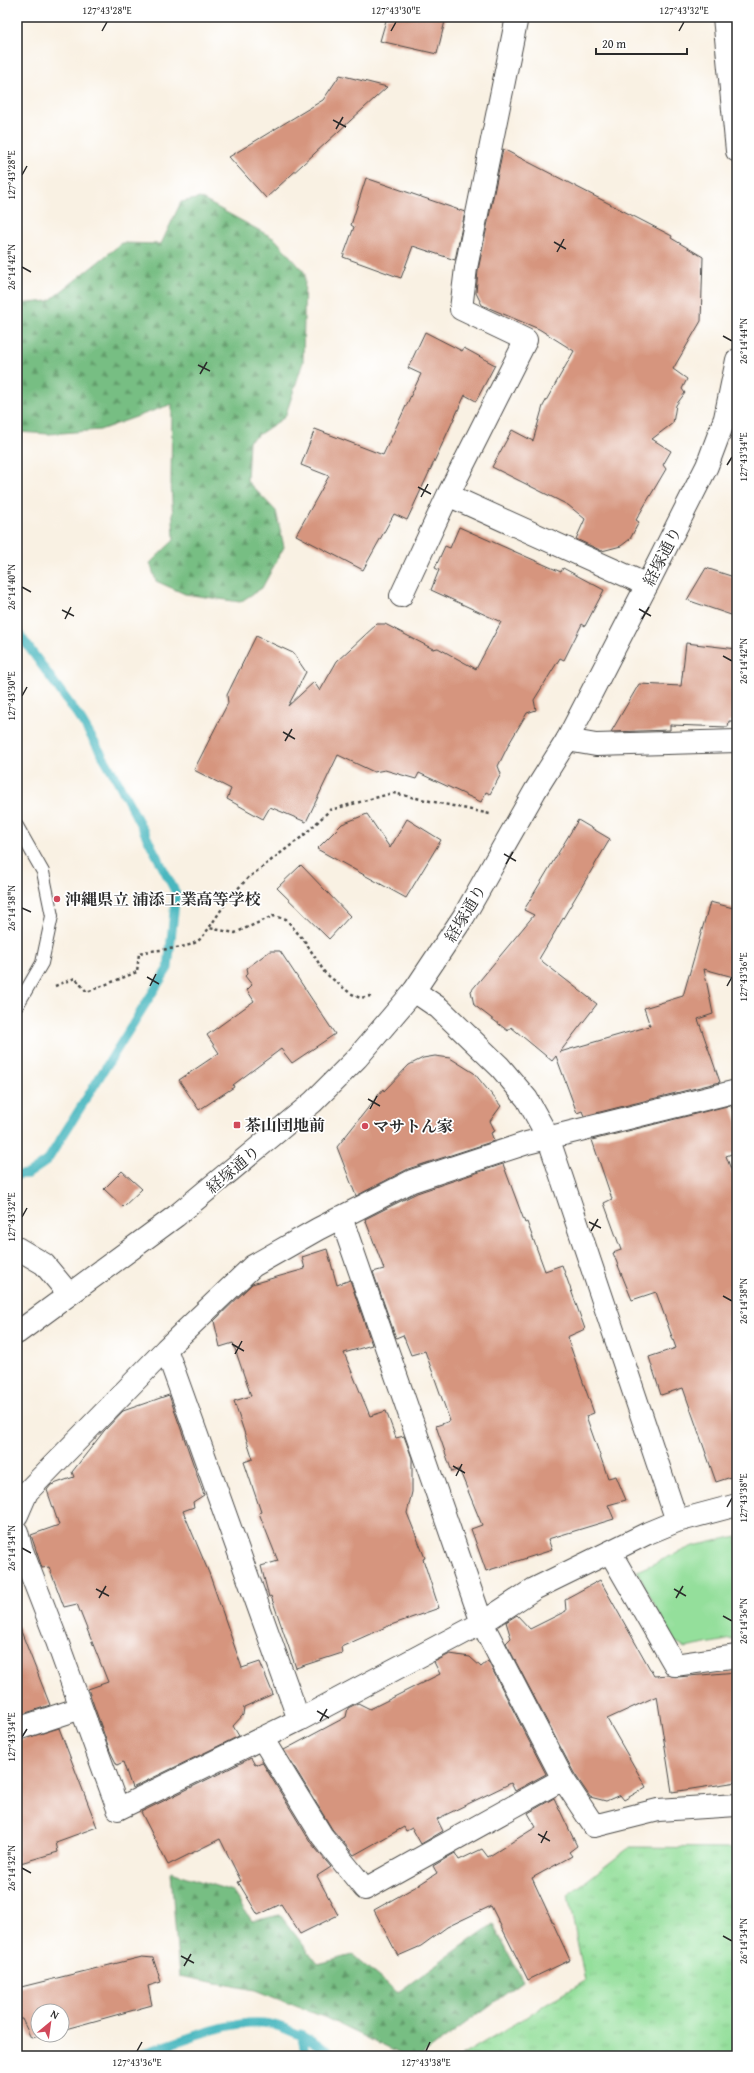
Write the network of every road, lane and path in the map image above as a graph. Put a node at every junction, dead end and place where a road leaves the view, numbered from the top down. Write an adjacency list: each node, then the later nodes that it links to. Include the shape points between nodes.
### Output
1 (517, 17): 6 (street, via 466,268 461,309 526,340)
2 (724, 17): 3 (street)
3 (736, 128): 4 (street)
4 (737, 151)
5 (737, 360): 7 (street, 経塚通り, via 725,418 707,466)
6 (448, 495): 7 (street); 8 (street)
7 (647, 585): 9 (street, 経塚通り)
8 (401, 596)
9 (567, 740): 10 (street, via 596,745); 15 (street, 経塚通り, via 464,916)
10 (737, 741)
11 (490, 814): 13 (path, via 393,793 330,810 303,836 248,878 229,898)
12 (17, 826): 17 (lane, via 43,872 52,916 42,963)
13 (209, 928): 14 (path, via 198,941 182,948 155,949 139,953 137,972 87,992 75,978); 16 (path, via 235,933 273,916 286,919 306,943 325,973 360,998)
14 (55, 986)
15 (414, 991): 19 (street, via 439,1008 500,1067 527,1098); 22 (street, 経塚通り, via 357,1058 313,1102 176,1216)
16 (371, 996)
17 (17, 1006)
18 (737, 1091): 19 (street)
19 (548, 1137): 20 (street, via 412,1181); 27 (street)
20 (341, 1217): 24 (street, via 253,1266); 30 (street)
21 (17, 1248): 22 (street, via 44,1264)
22 (69, 1294): 23 (street, 経塚通り)
23 (17, 1333)
24 (166, 1349): 26 (street, via 27,1492); 33 (street)
25 (737, 1505): 27 (street)
26 (17, 1515)
27 (677, 1520): 29 (street)
28 (17, 1532): 32 (street)
29 (610, 1552): 30 (street, via 534,1589); 31 (street, via 675,1665)
30 (482, 1623): 33 (street); 36 (street)
31 (737, 1656)
32 (81, 1708): 34 (street); 35 (street, via 118,1809)
33 (299, 1720): 35 (street)
34 (17, 1729)
35 (262, 1738): 36 (street, via 322,1836 365,1889)
36 (563, 1780): 37 (street, via 594,1826 658,1810)
37 (737, 1805)

